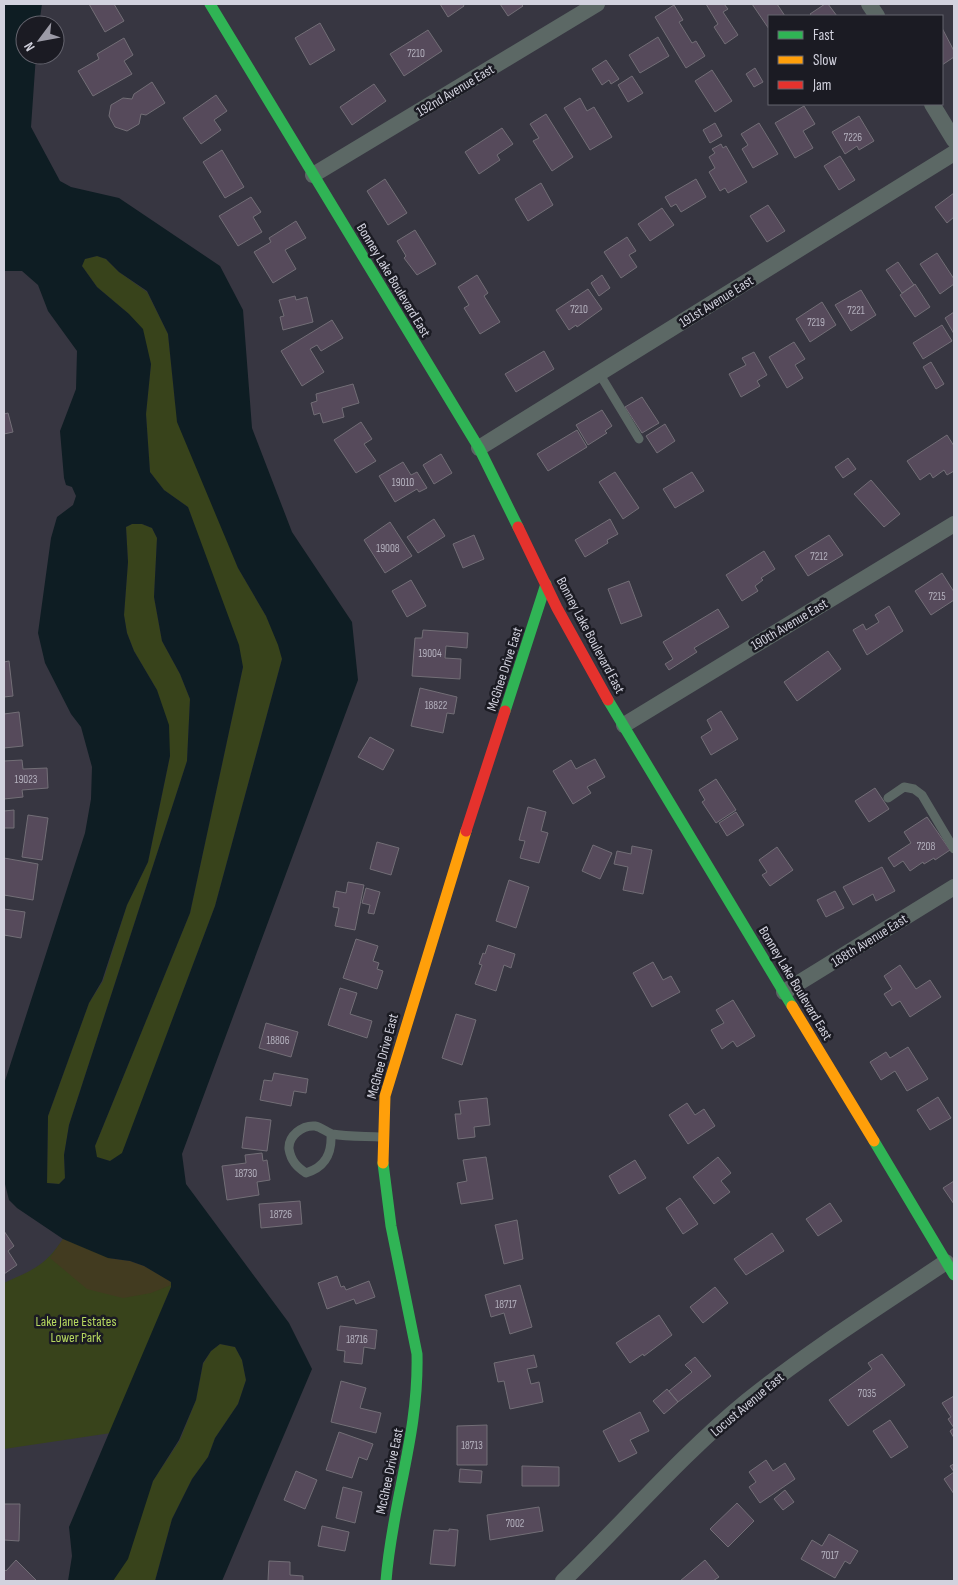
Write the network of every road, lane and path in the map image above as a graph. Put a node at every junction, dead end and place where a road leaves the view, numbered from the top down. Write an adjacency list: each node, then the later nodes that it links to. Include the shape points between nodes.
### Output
1 (210, 4): 8 (street, Bonney Lake Boulevard East)
2 (597, 4): 8 (street, 192nd Avenue East)
3 (869, 4): 4 (street)
4 (876, 15)
5 (933, 105): 6 (street)
6 (954, 140)
7 (954, 154): 9 (street, 191st Avenue East)
8 (313, 175): 11 (street, Bonney Lake Boulevard East)
9 (599, 374): 10 (lane); 11 (street, 191st Avenue East)
10 (639, 439)
11 (478, 448): 13 (street, Bonney Lake Boulevard East)
12 (954, 524): 14 (street, 190th Avenue East)
13 (546, 584): 14 (street, Bonney Lake Boulevard East); 20 (street, McGhee Drive East, via 391,1073 384,1103)
14 (624, 725): 18 (street, Bonney Lake Boulevard East)
15 (888, 798): 16 (lane, via 904,787 922,795)
16 (954, 849)
17 (954, 887): 18 (street, 188th Avenue East)
18 (784, 992): 21 (street, Bonney Lake Boulevard East)
19 (331, 1134): 19 (lane, via 316,1126 304,1127 294,1134 289,1145 290,1156 297,1167 306,1173 316,1170 326,1161 332,1147); 20 (lane)
20 (382, 1137): 22 (street, McGhee Drive East, via 384,1168 417,1354 418,1379 413,1433 396,1509)
21 (952, 1264): 23 (street, Locust Avenue East, via 828,1342 747,1401 674,1468)
22 (386, 1581)
23 (563, 1581)

